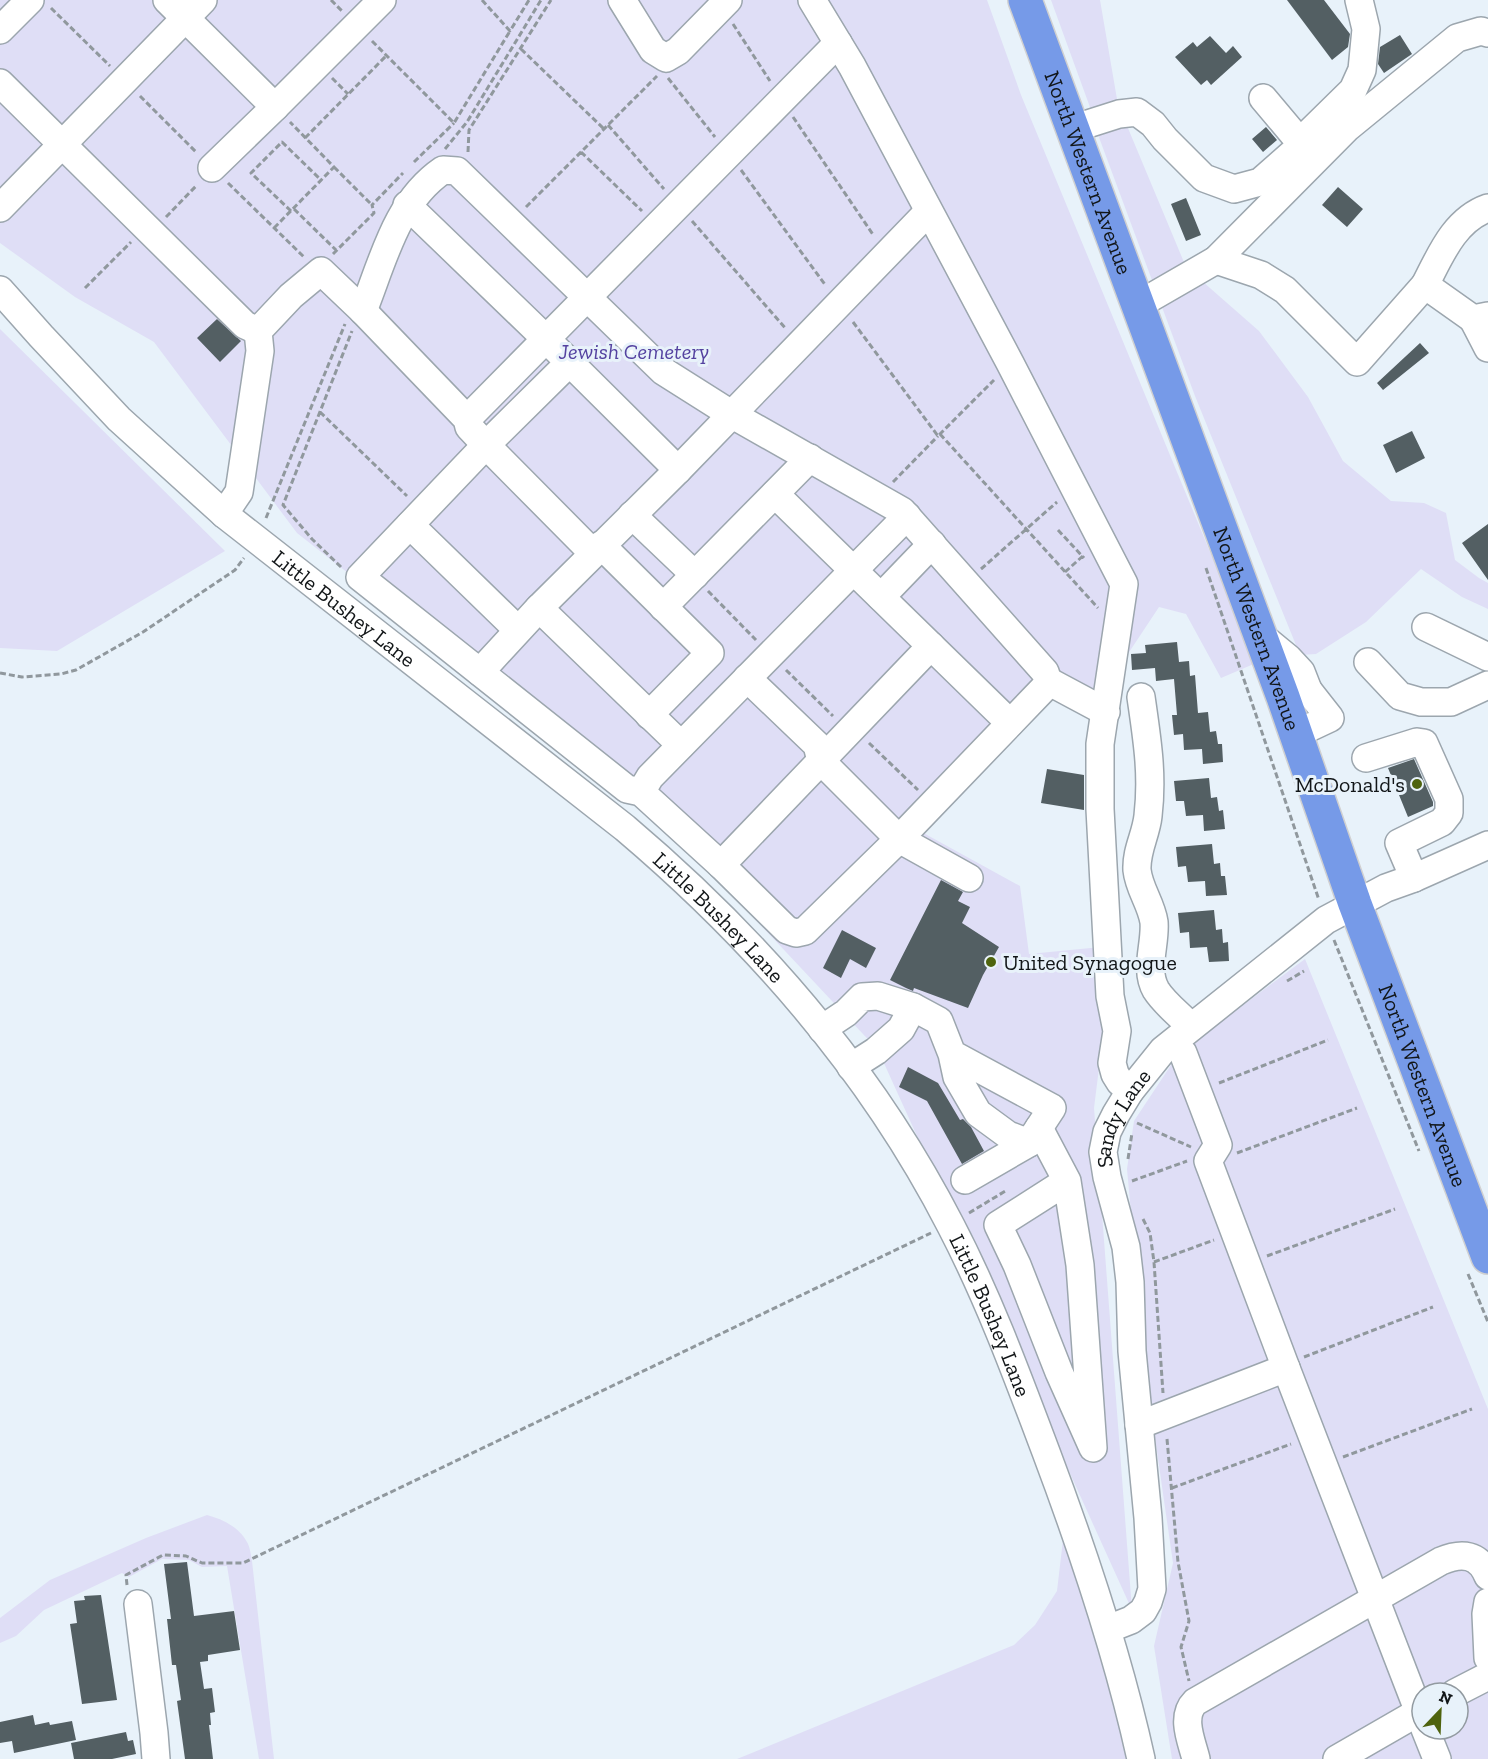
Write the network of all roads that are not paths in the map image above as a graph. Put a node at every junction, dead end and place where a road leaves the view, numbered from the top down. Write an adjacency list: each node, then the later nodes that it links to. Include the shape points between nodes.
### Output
1 (30, 0): 9 (street)
2 (382, 0): 14 (street)
3 (622, 0): 7 (street, via 652,50 666,58 678,51)
4 (812, 0): 11 (street)
5 (1025, 0): 15 (highway, North Western Avenue)
6 (1359, 0): 16 (street, via 1366,29 1362,70 1353,90)
7 (724, 3)
8 (185, 6): 14 (street); 17 (street)
9 (0, 30)
10 (1488, 33): 23 (street, via 1481,31 1456,38 1347,128)
11 (838, 43): 22 (street); 26 (street)
12 (0, 83): 17 (street)
13 (1263, 98): 16 (street)
14 (275, 107): 18 (street)
15 (1072, 129): 16 (street, via 1137,112 1154,124 1204,178 1234,189 1260,182); 27 (highway, North Western Avenue)
16 (1300, 142)
17 (61, 144): 20 (street); 30 (street, via 245,325)
18 (212, 168)
19 (407, 205): 26 (street, via 438,173 457,171); 28 (street); 31 (street)
20 (0, 208)
21 (1488, 208): 24 (street, via 1465,222 1447,242)
22 (928, 212): 34 (street); 61 (street, via 1124,584)
23 (1216, 260): 24 (street, via 1261,275 1285,290 1356,362); 27 (street)
24 (1425, 285): 29 (street)
25 (0, 290): 40 (street, Little Bushey Lane, via 119,419)
26 (587, 298): 31 (street); 34 (street, via 663,371)
27 (1138, 305): 73 (highway, North Western Avenue, via 1260,635 1296,693 1296,734)
28 (363, 311): 30 (street, via 328,261); 35 (street)
29 (1480, 318): 32 (street)
30 (258, 331): 40 (street, via 261,351 239,492)
31 (546, 339): 33 (street); 35 (street)
32 (1488, 348)
33 (569, 363): 36 (street); 38 (street)
34 (731, 414): 37 (street); 38 (street)
35 (467, 419): 36 (street, via 468,427)
36 (486, 446): 43 (street); 45 (street)
37 (810, 458): 39 (street); 42 (street)
38 (678, 470): 41 (street)
39 (775, 494): 46 (street); 47 (street)
40 (224, 514): 76 (street, Little Bushey Lane, via 625,828 758,953)
41 (632, 515): 45 (street); 47 (street)
42 (907, 516): 44 (street); 46 (street)
43 (416, 518): 52 (street); 56 (street, via 360,578)
44 (932, 544): 48 (street); 58 (street, via 1045,672)
45 (597, 549): 49 (street); 50 (street)
46 (854, 571): 48 (street); 57 (street)
47 (695, 575): 49 (street)
48 (881, 597): 53 (street)
49 (663, 607): 62 (street, via 710,653)
50 (539, 608): 52 (street); 62 (street)
51 (1426, 627): 54 (street)
52 (518, 630): 56 (street)
53 (931, 646): 63 (street); 66 (street)
54 (1488, 657)
55 (1368, 662): 59 (street, via 1400,696 1421,702 1451,702)
56 (480, 672): 67 (street, via 627,789)
57 (747, 678): 64 (street); 66 (street, via 817,746)
58 (1048, 681): 61 (street); 63 (street)
59 (1488, 685)
60 (1141, 697): 75 (street, via 1151,764 1148,820 1137,854 1137,872 1154,922 1152,980 1157,991)
61 (1106, 712): 80 (street, via 1100,744 1100,809 1110,996 1117,1031 1113,1063 1115,1074)
62 (649, 715): 64 (street)
63 (1010, 723): 68 (street)
64 (681, 746): 67 (street, via 650,777)
65 (1366, 758): 72 (street, via 1424,743 1449,799 1449,813 1442,822 1399,843)
66 (820, 761): 68 (street); 70 (street)
67 (641, 792): 70 (street)
68 (898, 839): 70 (street, via 805,931 796,933 787,930); 71 (street)
69 (1488, 845): 72 (street, Sandy Lane)
70 (721, 865)
71 (969, 878)
72 (1414, 878): 73 (street, Sandy Lane)
73 (1355, 904): 75 (street, Sandy Lane, via 1326,920); 84 (highway, North Western Avenue)
74 (913, 1007): 76 (street, via 878,996 862,997); 78 (street, via 939,1022); 79 (street, via 901,1029)
75 (1191, 1027): 80 (street, Sandy Lane, via 1163,1050)
76 (822, 1029): 79 (street, Little Bushey Lane)
77 (1183, 1053): 85 (street, via 1218,1145 1210,1158 1234,1232)
78 (952, 1054): 81 (street, via 957,1077 978,1113 1008,1135); 81 (street, via 1052,1108)
79 (851, 1067): 91 (street, Little Bushey Lane, via 887,1118 950,1224 986,1299 1078,1535)
80 (1130, 1091): 86 (street, Sandy Lane, via 1107,1132 1103,1152 1126,1247)
81 (1034, 1136): 82 (street); 83 (street)
82 (965, 1180)
83 (1067, 1181): 83 (street, via 1080,1265 1093,1448 998,1226)
84 (1477, 1263)
85 (1285, 1366): 86 (street); 88 (street)
86 (1139, 1425): 91 (street, Sandy Lane, via 1152,1589 1143,1611)
87 (1488, 1576): 88 (street, via 1484,1566 1474,1559 1452,1556)
88 (1375, 1598): 95 (street); 100 (street, via 1195,1702 1187,1724)
89 (1488, 1602): 92 (street)
90 (138, 1604): 98 (street)
91 (1108, 1629): 99 (street, Little Bushey Lane)
92 (1488, 1658)
93 (1488, 1676): 94 (street)
94 (1470, 1685)
95 (1410, 1687)
96 (1410, 1724): 101 (street)
97 (1430, 1741): 102 (street)
98 (156, 1759)
99 (1141, 1759)
100 (1196, 1759)
101 (1337, 1759)
102 (1437, 1759)

